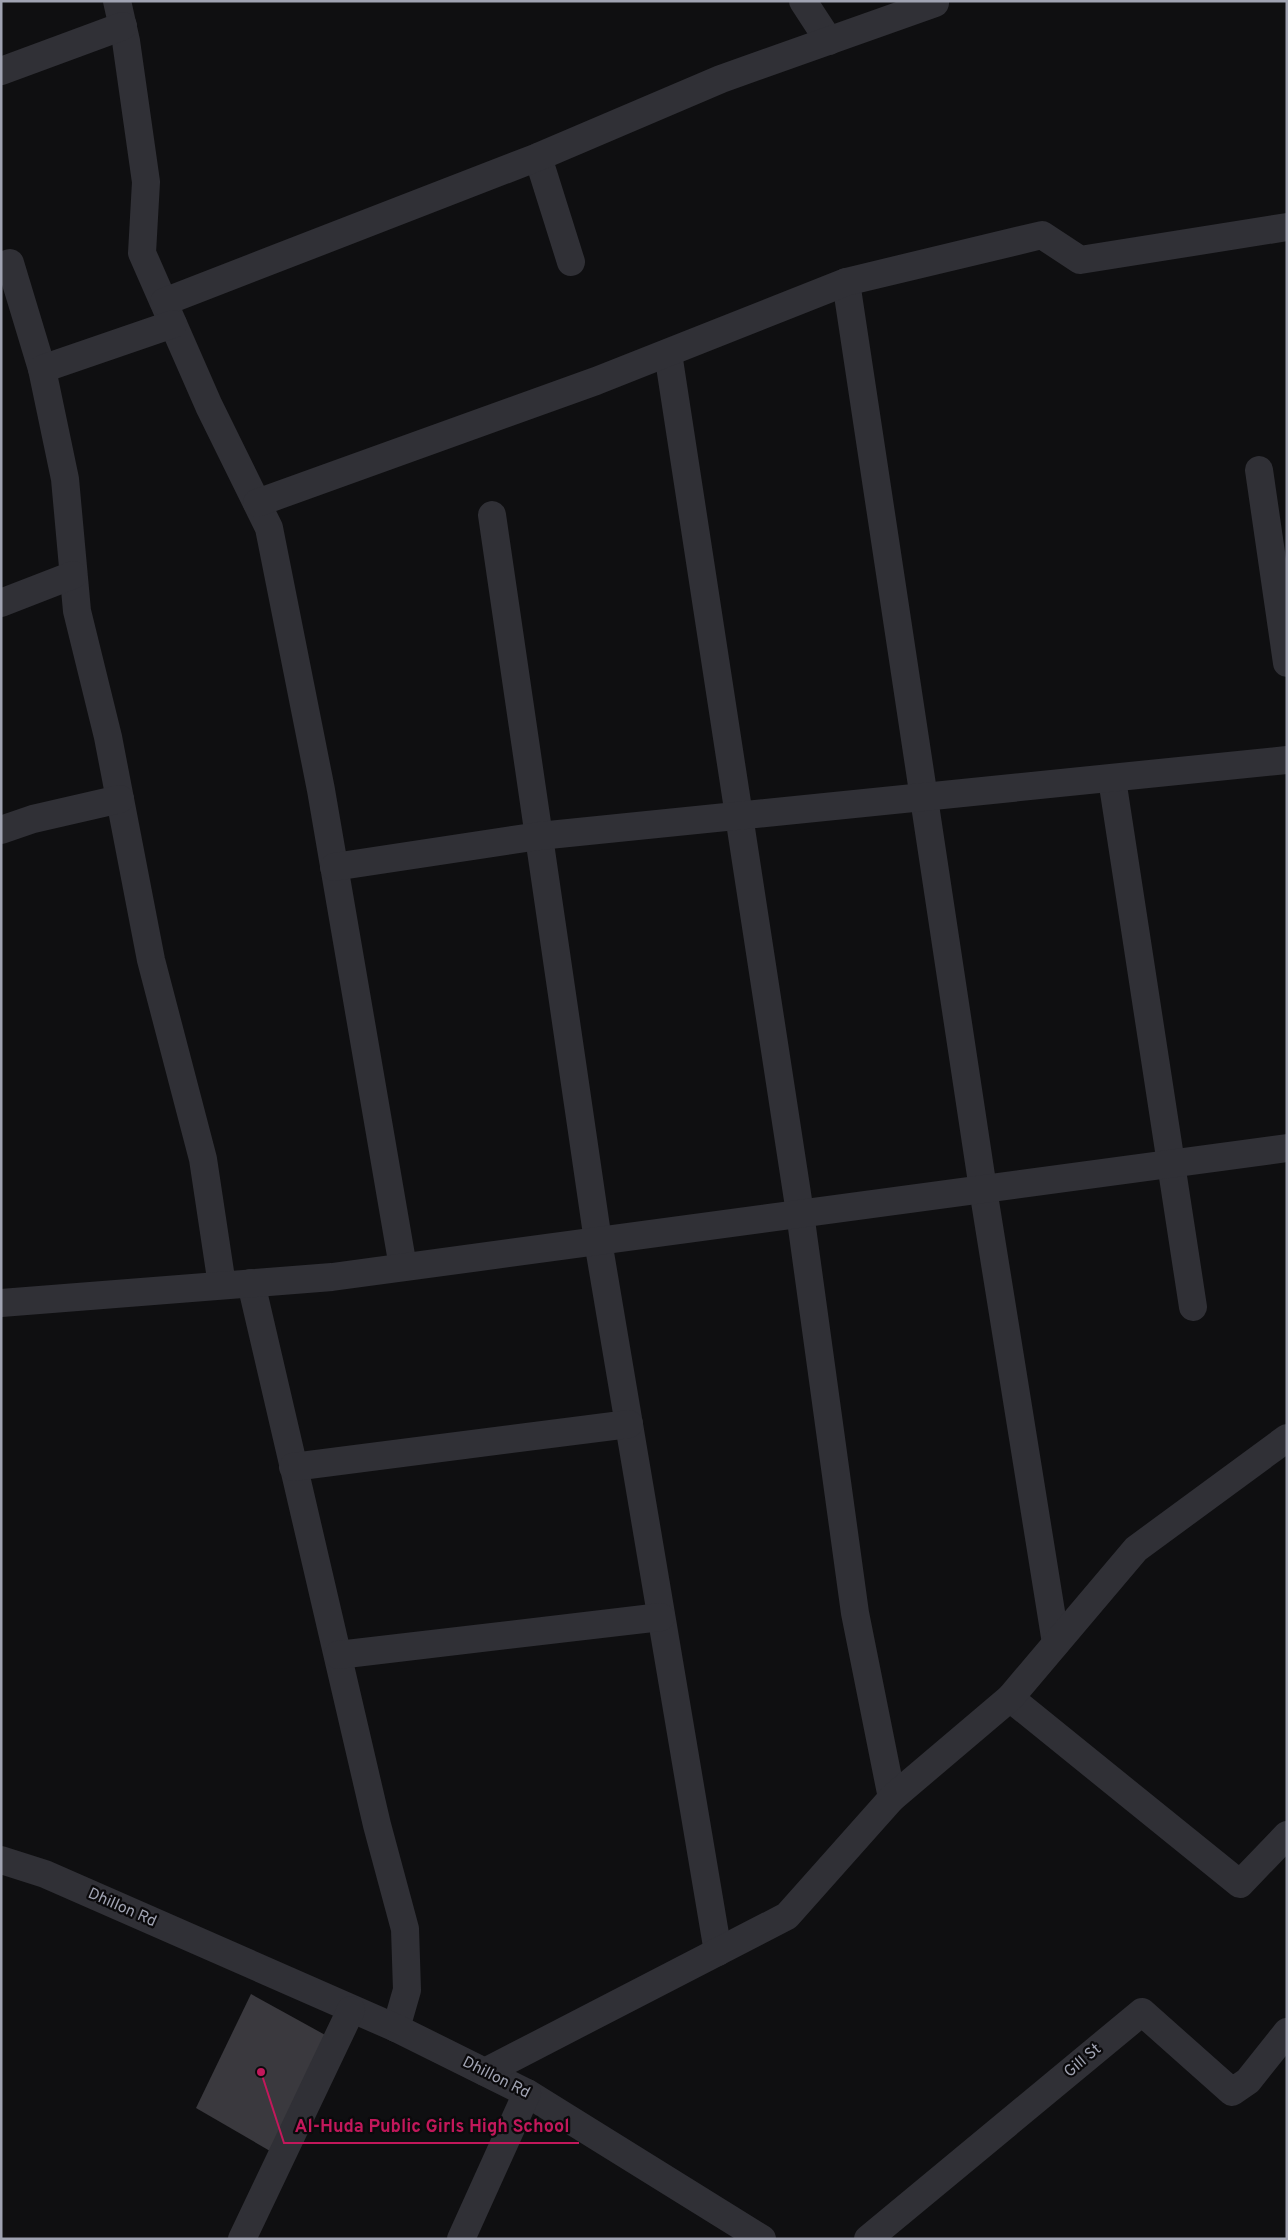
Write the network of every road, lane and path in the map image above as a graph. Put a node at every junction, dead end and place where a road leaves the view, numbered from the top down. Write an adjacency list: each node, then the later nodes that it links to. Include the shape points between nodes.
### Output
1 (803, 1): 4 (street)
2 (936, 3): 4 (street)
3 (120, 14): 5 (street); 11 (street, via 146,182 142,253)
4 (829, 41): 6 (street, via 721,79)
5 (1, 71)
6 (538, 157): 8 (street); 11 (street)
7 (1287, 227): 10 (street, via 1080,260 1042,235)
8 (571, 262)
9 (1, 266): 13 (street, via 10,263)
10 (846, 282): 12 (street); 22 (street)
11 (169, 313): 13 (street); 15 (street)
12 (668, 353): 15 (street); 24 (street)
13 (42, 369): 17 (street, via 65,480)
14 (1259, 470): 19 (street)
15 (258, 503): 27 (street, via 269,528)
16 (492, 515): 26 (street)
17 (73, 575): 18 (street); 23 (street, via 77,612)
18 (1, 603)
19 (1287, 663)
20 (1287, 760): 21 (street)
21 (1112, 779): 22 (street); 29 (street)
22 (924, 798): 24 (street); 30 (street)
23 (120, 799): 25 (street, via 33,819); 35 (street, via 151,960 203,1159)
24 (739, 816): 26 (street); 31 (street)
25 (1, 830)
26 (539, 836): 27 (street); 32 (street)
27 (334, 867): 33 (street)
28 (1287, 1148): 29 (street)
29 (1171, 1164): 30 (street); 37 (street)
30 (983, 1188): 31 (street); 42 (street)
31 (800, 1213): 32 (street); 45 (street, via 855,1613)
32 (598, 1241): 33 (street); 38 (street)
33 (403, 1267): 34 (street, via 332,1277)
34 (250, 1283): 35 (street); 40 (street)
35 (222, 1285): 36 (street)
36 (1, 1304)
37 (1193, 1307)
38 (629, 1424): 40 (street); 41 (street)
39 (1287, 1438): 42 (street, via 1136,1549)
40 (294, 1467): 43 (street)
41 (661, 1618): 43 (street); 48 (street)
42 (1056, 1643): 44 (street)
43 (338, 1655): 50 (street, via 404,1929 407,1990)
44 (1010, 1698): 45 (street); 46 (street, via 1240,1884)
45 (892, 1798): 48 (street, via 787,1916)
46 (1287, 1835)
47 (1, 1860): 49 (street, Dhillon Rd, via 45,1874)
48 (718, 1952): 52 (street)
49 (351, 2010): 50 (street, Dhillon Rd); 54 (street)
50 (396, 2028): 52 (street, Dhillon Rd)
51 (1287, 2032): 57 (street, Gill St, via 1248,2081 1232,2092 1142,2012)
52 (484, 2072): 53 (street, Dhillon Rd)
53 (527, 2093): 55 (street); 56 (street, Dhillon Rd)
54 (242, 2239)
55 (461, 2239)
56 (762, 2239)
57 (868, 2239)

